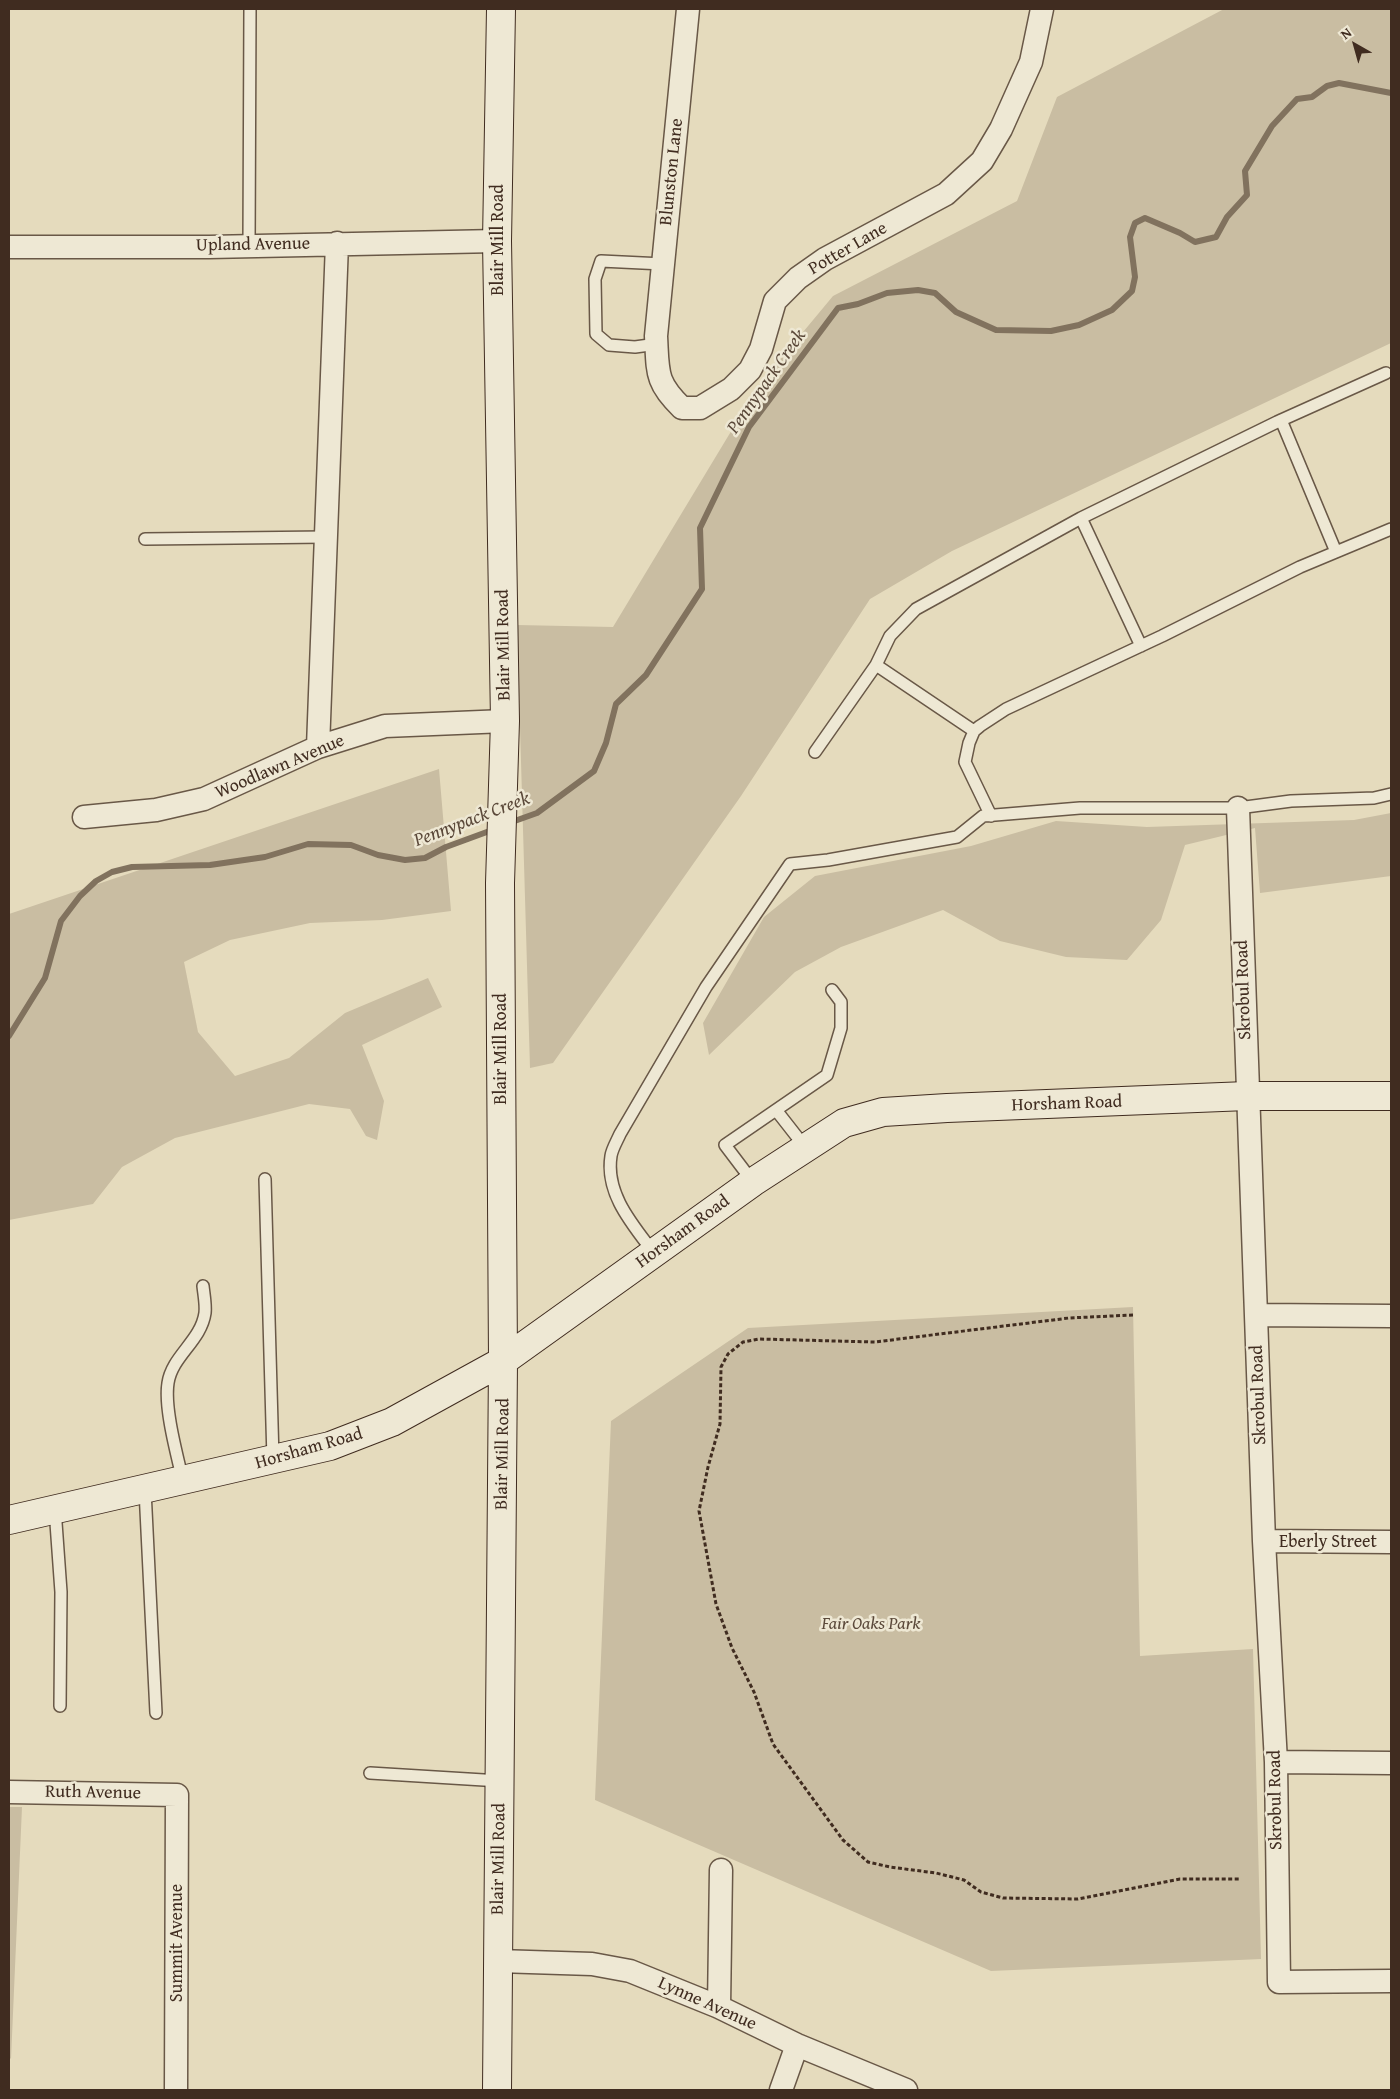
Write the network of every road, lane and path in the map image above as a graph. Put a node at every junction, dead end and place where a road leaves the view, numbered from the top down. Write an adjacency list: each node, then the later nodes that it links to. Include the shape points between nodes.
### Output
1 (250, 9): 7 (lane)
2 (501, 9): 5 (main road, Blair Mill Road)
3 (688, 9): 9 (street, Blunston Lane)
4 (1042, 9): 10 (street, Potter Lane, via 1031,62 1001,129 982,161 946,194 825,259 798,278 775,302 761,349 750,370 731,389 700,408 682,408 659,380)
5 (497, 241): 6 (street, Upland Avenue); 20 (main road, Blair Mill Road)
6 (337, 243): 7 (street, Upland Avenue); 15 (street)
7 (249, 245): 8 (street, Upland Avenue)
8 (9, 247)
9 (663, 264): 10 (street, Blunston Lane); 10 (lane, via 601,261 596,279 596,334 609,345 635,347)
10 (657, 340)
11 (1386, 373): 12 (lane)
12 (1281, 420): 13 (lane); 17 (lane)
13 (1081, 518): 18 (lane); 19 (lane, via 916,608 890,636)
14 (1391, 529): 17 (lane)
15 (326, 537): 16 (lane); 22 (street)
16 (145, 539)
17 (1336, 552): 18 (lane)
18 (1141, 646): 21 (lane, via 1006,709)
19 (876, 665): 21 (lane); 23 (lane)
20 (506, 721): 22 (street, Woodlawn Avenue, via 385,726); 40 (main road, Blair Mill Road, via 500,883)
21 (974, 731): 26 (lane, via 965,762)
22 (318, 747): 27 (street, Woodlawn Avenue, via 204,799 156,810)
23 (815, 752)
24 (1391, 794): 25 (lane)
25 (1238, 808): 26 (lane, via 1080,808); 29 (street, Skrobul Road)
26 (991, 816): 35 (lane, via 983,816 957,837 790,864 706,987 611,1154 610,1174 615,1196)
27 (84, 817)
28 (832, 990): 31 (lane, via 841,1002 841,1028 827,1075)
29 (1247, 1096): 30 (main road, Horsham Road); 32 (main road, Horsham Road, via 883,1112 844,1124); 38 (street, Skrobul Road)
30 (1391, 1096)
31 (776, 1110): 32 (lane); 34 (lane, via 725,1145)
32 (805, 1146): 34 (main road, Horsham Road)
33 (265, 1179): 41 (lane)
34 (753, 1182): 35 (main road, Horsham Road)
35 (654, 1254): 40 (main road, Horsham Road)
36 (203, 1286): 42 (lane, via 206,1312 200,1329 171,1371 167,1384 171,1429)
37 (1133, 1315): 57 (path, via 1068,1318 875,1342 758,1339 743,1342 728,1354 720,1367 720,1424 699,1511 716,1604 773,1744 843,1840 868,1862 936,1872 964,1880 981,1892 1003,1898 1078,1899 1180,1879)
38 (1256, 1315): 39 (street); 46 (street, Skrobul Road)
39 (1391, 1316)
40 (503, 1361): 41 (main road, Horsham Road, via 392,1422 330,1446); 53 (main road, Blair Mill Road)
41 (273, 1460): 42 (main road, Horsham Road)
42 (183, 1481): 43 (main road, Horsham Road)
43 (145, 1490): 44 (main road, Horsham Road); 49 (lane)
44 (55, 1509): 45 (main road, Horsham Road); 48 (lane, via 61,1592)
45 (9, 1520)
46 (1264, 1541): 47 (street, Eberly Street); 50 (street, Skrobul Road)
47 (1391, 1542)
48 (60, 1706)
49 (156, 1713)
50 (1276, 1762): 51 (street); 59 (street, Skrobul Road, via 1279,1982)
51 (1391, 1763)
52 (370, 1773): 53 (lane)
53 (500, 1781): 58 (main road, Blair Mill Road)
54 (9, 1792): 55 (street, Ruth Avenue)
55 (177, 1795): 62 (street, Summit Avenue)
56 (721, 1870): 60 (street)
57 (1240, 1879)
58 (498, 1961): 60 (street, Lynne Avenue, via 592,1964 630,1971); 63 (main road, Blair Mill Road)
59 (1391, 1980)
60 (719, 2007): 61 (street, Lynne Avenue)
61 (797, 2045): 64 (street); 65 (street, Lynne Avenue)
62 (176, 2090)
63 (497, 2090)
64 (781, 2090)
65 (906, 2090)

